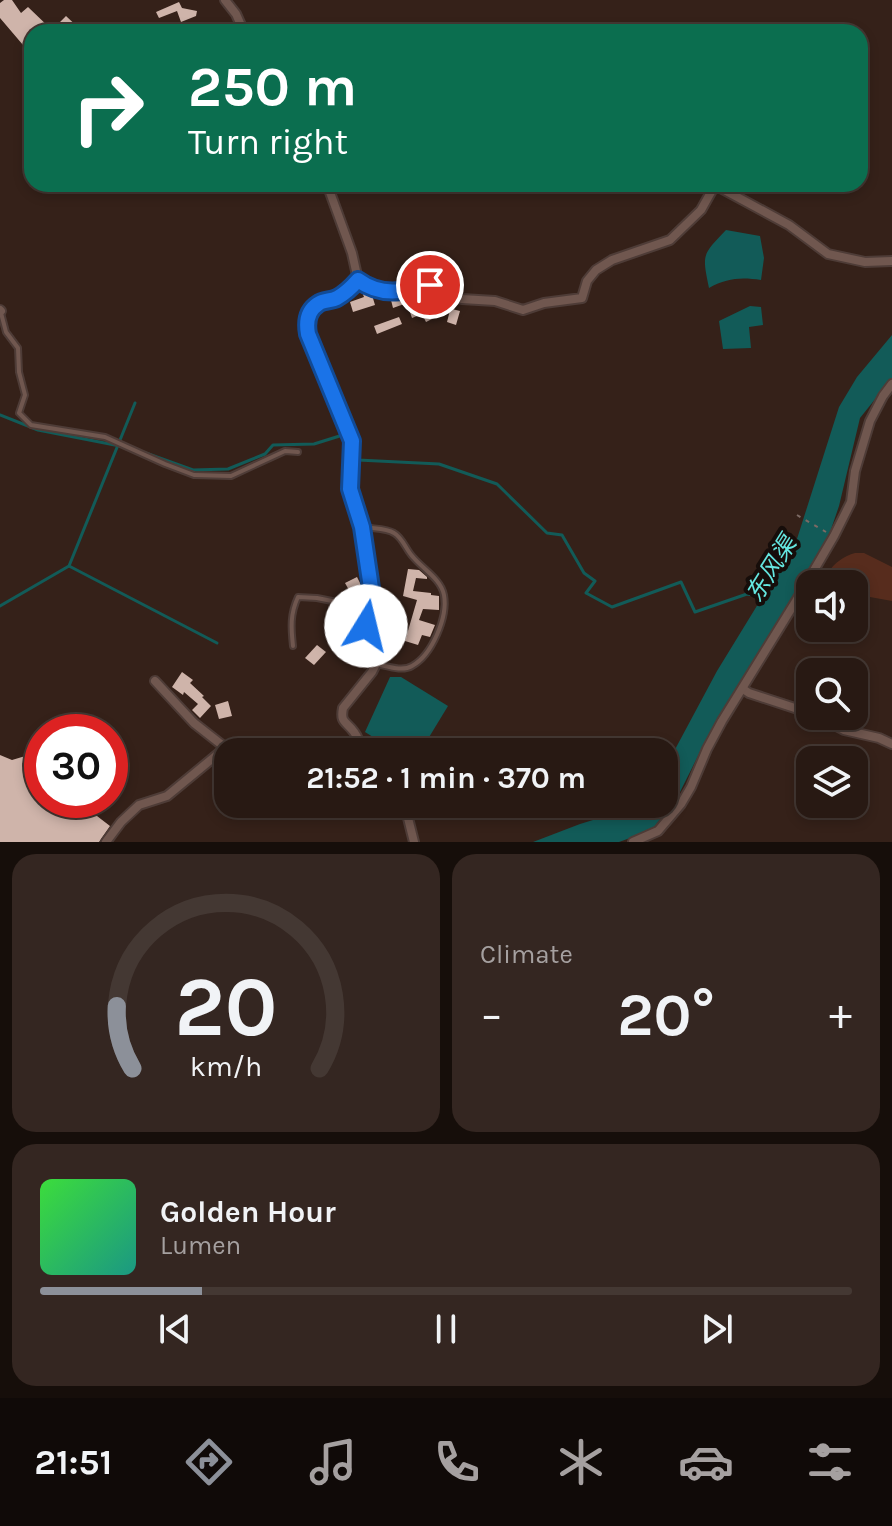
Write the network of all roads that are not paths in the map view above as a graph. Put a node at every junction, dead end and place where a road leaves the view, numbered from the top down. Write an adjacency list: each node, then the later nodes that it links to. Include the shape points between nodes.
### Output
1 (225, 0): 2 (street)
2 (240, 24)
3 (330, 192): 7 (street)
4 (710, 192): 7 (street, via 701,210 670,240 596,270 582,298 523,310 454,297 440,286 387,293)
5 (727, 192): 6 (street, via 789,225 828,254)
6 (892, 261)
7 (358, 280): 11 (street, via 349,291 319,303 306,323 350,435 350,489)
8 (0, 310): 10 (lane, via 18,348 25,395 19,413 31,425 105,437 194,475 231,476 285,451)
9 (892, 384): 16 (street, via 870,421 851,502)
10 (298, 452)
11 (362, 527): 12 (street, via 371,588); 14 (lane, via 392,531 444,593 436,637 425,653 412,666 399,669)
12 (364, 608): 13 (lane, via 298,597 291,622); 14 (street, via 367,645)
13 (293, 646)
14 (376, 664): 19 (street, via 341,714)
15 (155, 681): 22 (street, via 224,749 167,796 139,805)
16 (743, 689): 17 (street); 24 (street, via 681,804 658,831)
17 (796, 708)
18 (844, 730): 20 (street)
19 (357, 738)
20 (892, 744)
21 (408, 818): 23 (street)
22 (106, 842)
23 (414, 842)
24 (633, 842)

